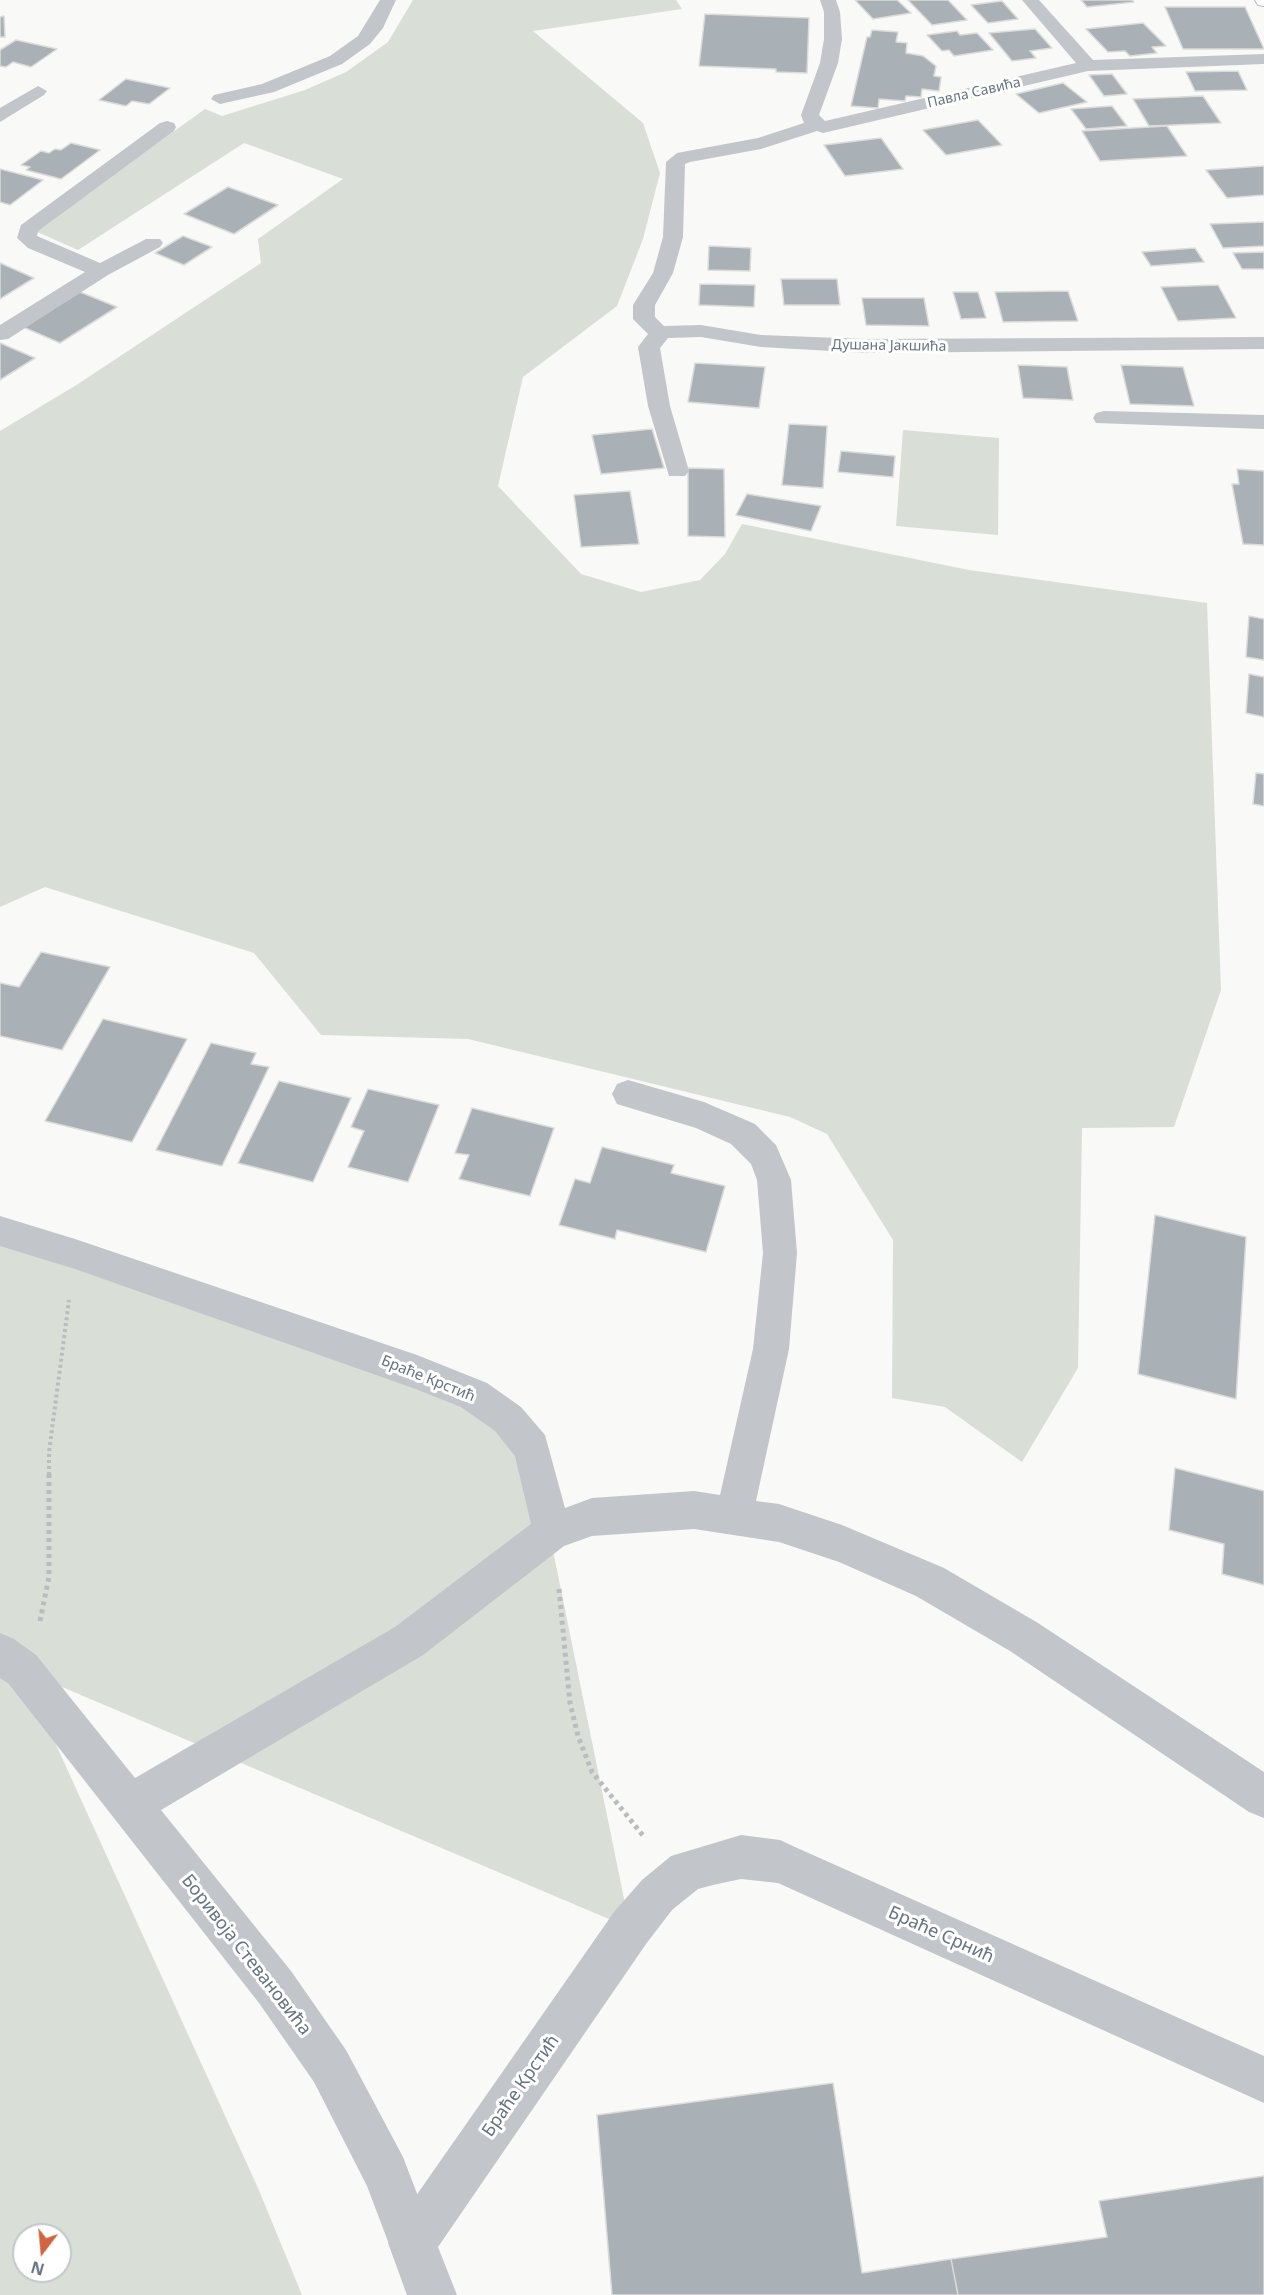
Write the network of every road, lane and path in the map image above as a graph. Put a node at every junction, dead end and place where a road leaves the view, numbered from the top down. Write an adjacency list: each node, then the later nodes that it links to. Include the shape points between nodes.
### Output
1 (388, 0): 7 (street, via 364,40 336,60 268,88)
2 (828, 0): 9 (street, via 833,39 829,63 810,115)
3 (1030, 0): 5 (street)
4 (1264, 59): 5 (street, Павла Савића)
5 (1088, 66): 9 (street, Павла Савића, via 833,126)
6 (38, 91): 8 (street)
7 (220, 99)
8 (0, 116)
9 (818, 125): 14 (street, Павла Савића, via 676,162 673,237 663,273 644,305 644,319)
10 (167, 128): 12 (street, via 28,230 27,238 35,244)
11 (153, 243): 12 (street)
12 (101, 271): 13 (street)
13 (0, 334)
14 (660, 334): 15 (street, Душана Јакшића, via 701,331 761,341 866,346); 18 (street, via 649,347 659,406)
15 (1264, 344)
16 (1104, 418): 17 (street)
17 (1264, 422)
18 (677, 471)
19 (628, 1094): 22 (street, via 704,1116 743,1134 764,1155 774,1180 780,1253 771,1349)
20 (0, 1231): 21 (street, Браће Крстић)
21 (75, 1254): 23 (street, Браће Крстић, via 474,1395 508,1419 532,1448); 24 (path, via 49,1452 49,1577 38,1631)
22 (734, 1516): 23 (street, via 694,1510 649,1511 592,1517); 25 (street, via 779,1523 842,1544 930,1582 1024,1637)
23 (552, 1532): 26 (street, via 409,1641); 27 (path, via 570,1703 581,1745 592,1772 637,1831)
24 (11, 1661): 26 (street, Боривоја Стевановића)
25 (1264, 1797)
26 (129, 1805): 30 (street, Боривоја Стевановића, via 275,1987 330,2066 386,2174)
27 (686, 1871): 28 (street, Браће Срнић, via 657,1895); 29 (street, Браће Срнић, via 741,1857 780,1862)
28 (630, 1928): 30 (street, Браће Крстић)
29 (1264, 2080)
30 (412, 2243): 31 (street, Боривоја Стевановића)
31 (432, 2295)

